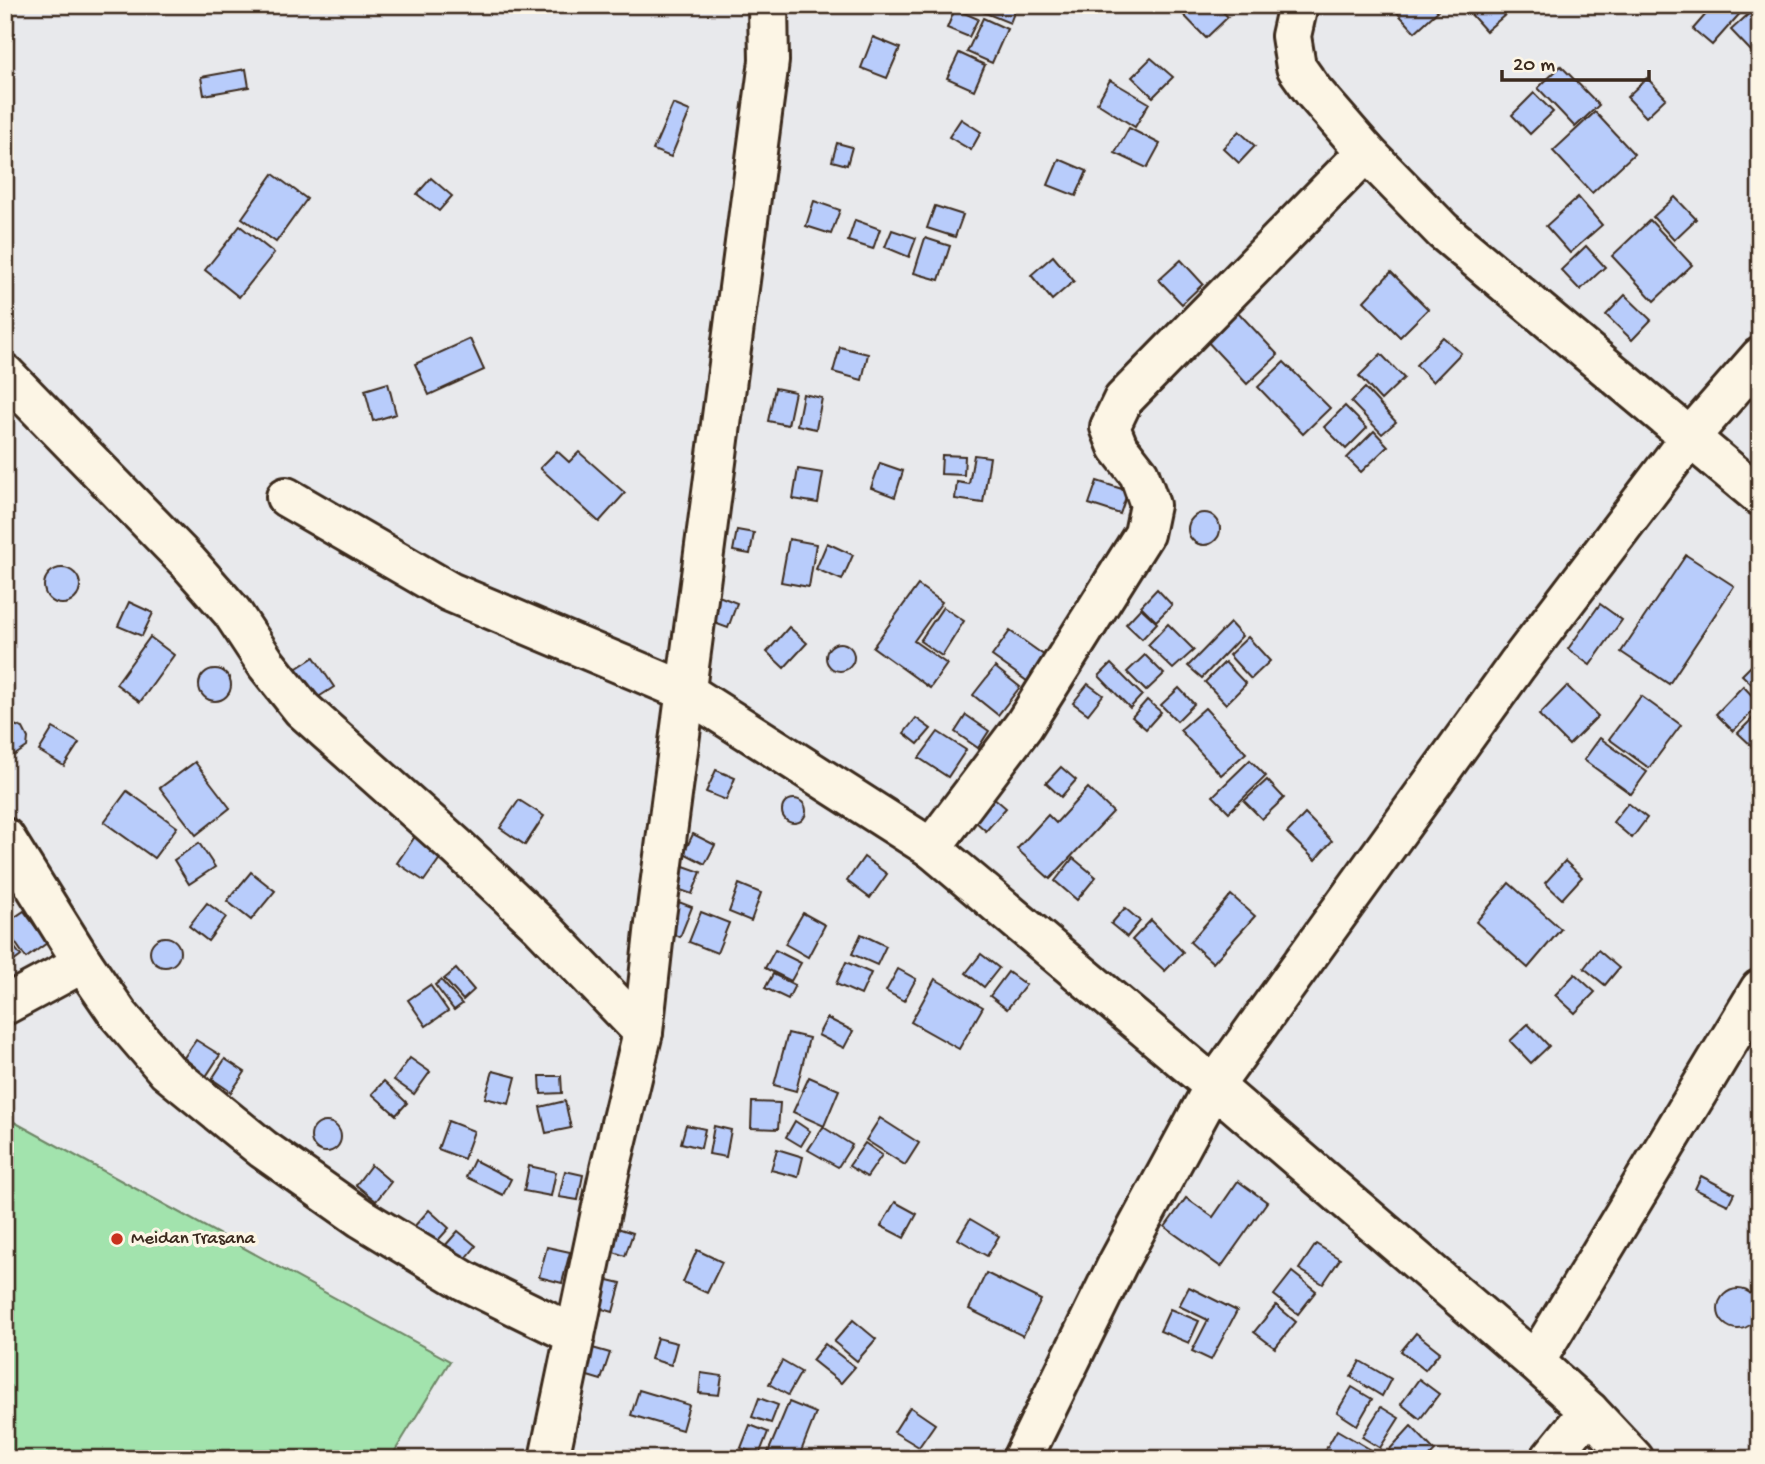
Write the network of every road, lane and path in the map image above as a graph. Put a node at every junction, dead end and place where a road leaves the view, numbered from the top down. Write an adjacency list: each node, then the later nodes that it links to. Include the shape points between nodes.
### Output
1 (768, 5): 9 (street, via 769,61)
2 (1297, 6): 3 (street, via 1291,36 1296,66)
3 (1366, 152): 6 (street, via 1443,231); 11 (street, via 1123,400 1110,427 1118,447 1139,474 1150,505 1144,534 1024,725)
4 (1760, 357): 6 (street)
5 (5, 374): 15 (street, via 232,612 302,709 541,926)
6 (1690, 437): 7 (street); 16 (street, via 1517,665)
7 (1760, 496)
8 (286, 497): 9 (street, via 450,592)
9 (685, 691): 11 (street); 15 (street)
10 (5, 838): 12 (street)
11 (930, 848): 16 (street)
12 (83, 963): 14 (street); 17 (street, via 118,1014 167,1071 263,1149 361,1218 465,1281)
13 (1760, 989): 18 (street)
14 (5, 1005)
15 (643, 1032): 17 (street)
16 (1214, 1086): 18 (street); 21 (street, via 1118,1264)
17 (575, 1335): 20 (street)
18 (1535, 1362): 19 (street)
19 (1589, 1411): 22 (street); 23 (street)
20 (549, 1459)
21 (1022, 1459)
22 (1550, 1459)
23 (1634, 1459)

